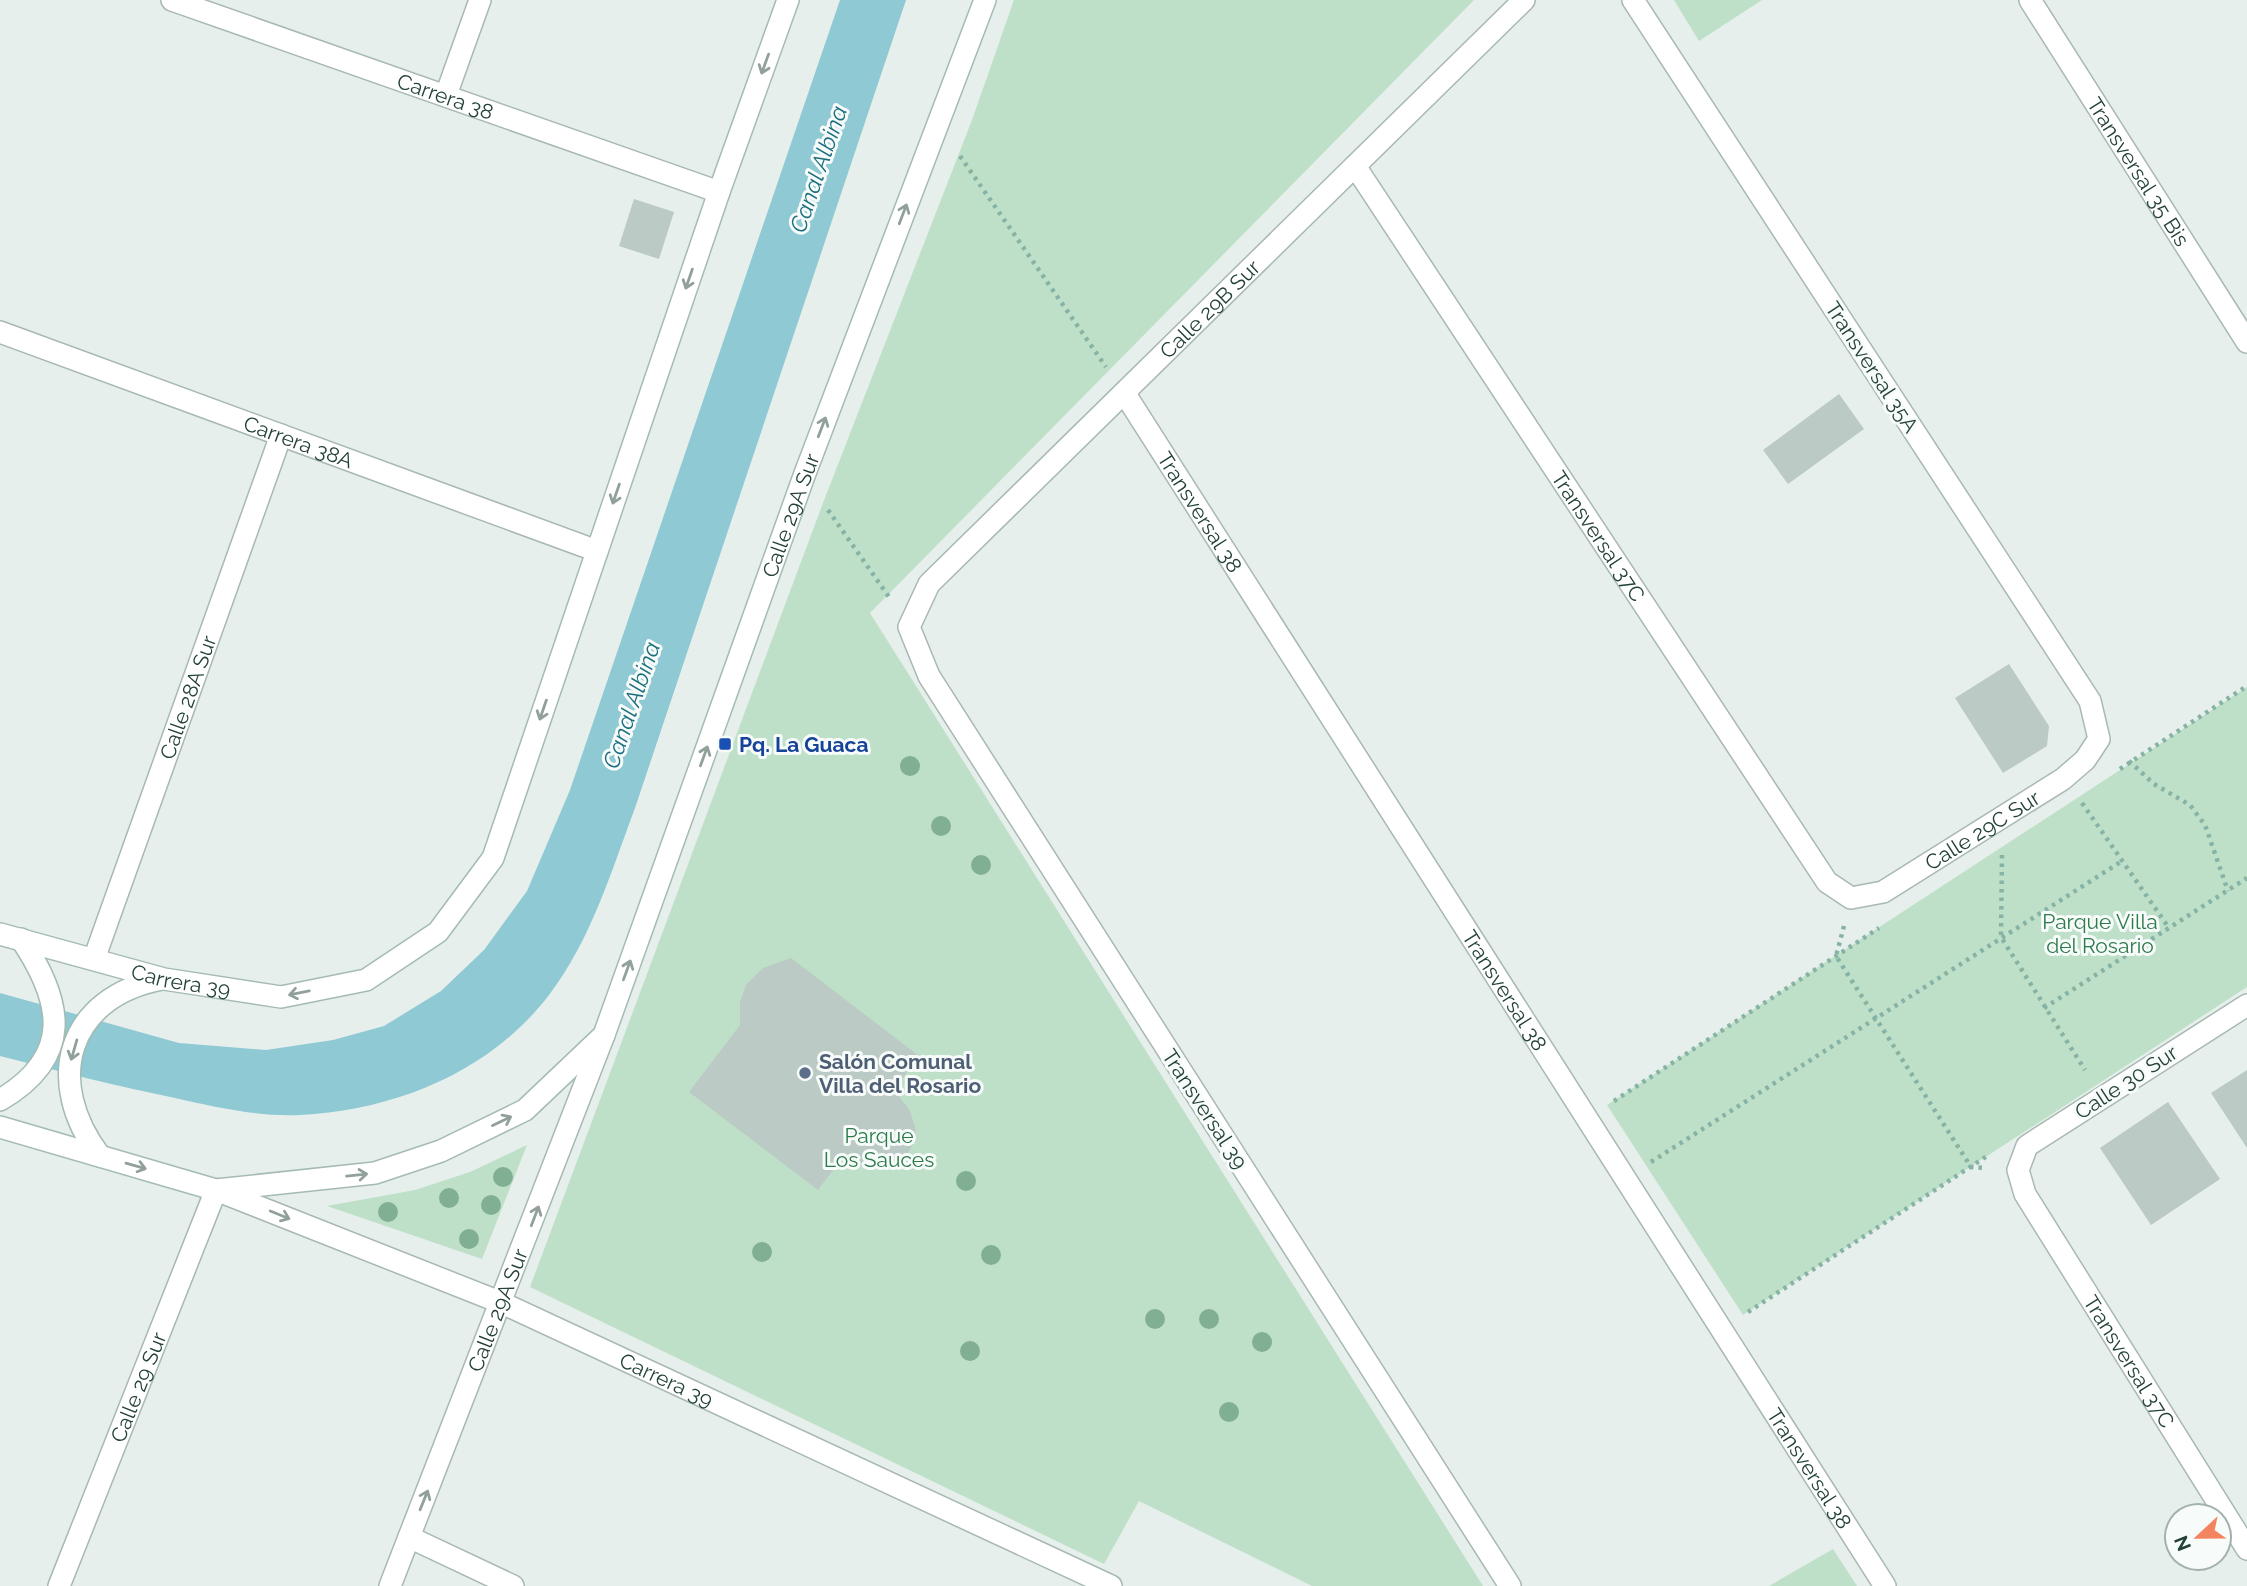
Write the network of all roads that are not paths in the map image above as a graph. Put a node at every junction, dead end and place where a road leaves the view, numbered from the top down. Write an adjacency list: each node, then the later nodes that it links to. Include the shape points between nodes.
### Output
1 (172, 0): 8 (street, Carrera 38)
2 (480, 0): 8 (street)
3 (788, 0): 10 (street, one-way to 10)
4 (985, 0): 24 (street, Calle 29A Sur, one-way to 4, via 804,476)
5 (1524, 0): 9 (street, Calle 29B Sur)
6 (1633, 0): 17 (street, Transversal 35A, via 2090,701)
7 (2030, 0): 12 (street, Transversal 35 Bis)
8 (446, 95): 10 (street, Carrera 38)
9 (1355, 166): 13 (street, Calle 29B Sur); 18 (street, Transversal 37C, via 1827,882)
10 (719, 192): 15 (street, one-way to 15)
11 (0, 332): 14 (street, Carrera 38A)
12 (2247, 342)
13 (1125, 394): 16 (street, Calle 29B Sur, via 929,584); 39 (street, Transversal 38)
14 (281, 435): 15 (street, Carrera 38A); 21 (street, Calle 28A Sur)
15 (597, 551): 22 (street, Carrera 39, one-way to 22, via 493,858 438,932 366,980 281,997)
16 (909, 627): 38 (street, Transversal 39, via 929,676)
17 (2099, 739): 18 (street, Calle 29C Sur, via 2085,760 2063,779 1883,892)
18 (1851, 898)
19 (0, 933): 20 (street, Carrera 39)
20 (21, 939): 21 (street, Carrera 39); 25 (street, via 46,982 54,1013 52,1046 41,1068)
21 (94, 959): 22 (street, Carrera 39)
22 (164, 979): 28 (street, one-way to 28, via 109,998 85,1020 71,1054 74,1113)
23 (2247, 1005): 29 (street, Calle 30 Sur, via 2027,1146)
24 (604, 1035): 27 (street, Calle 29A Sur, one-way to 24, via 524,1110); 31 (street, Calle 29A Sur, one-way to 24)
25 (0, 1100)
26 (0, 1127): 28 (street, Carrera 39)
27 (441, 1151): 30 (street, Carrera 39, one-way to 27, via 375,1173)
28 (100, 1156): 30 (street, Carrera 39, one-way to 30)
29 (2018, 1170): 33 (street, Transversal 37C, via 2025,1194)
30 (216, 1190): 31 (street, Carrera 39, one-way to 31); 34 (street, Calle 29 Sur)
31 (502, 1303): 32 (street, Calle 29A Sur, one-way to 31); 37 (street, Carrera 39)
32 (410, 1537): 35 (street, Calle 29A Sur); 36 (street)
33 (2247, 1549)
34 (59, 1586)
35 (390, 1586)
36 (513, 1586)
37 (1111, 1586)
38 (1510, 1586)
39 (1885, 1586)

